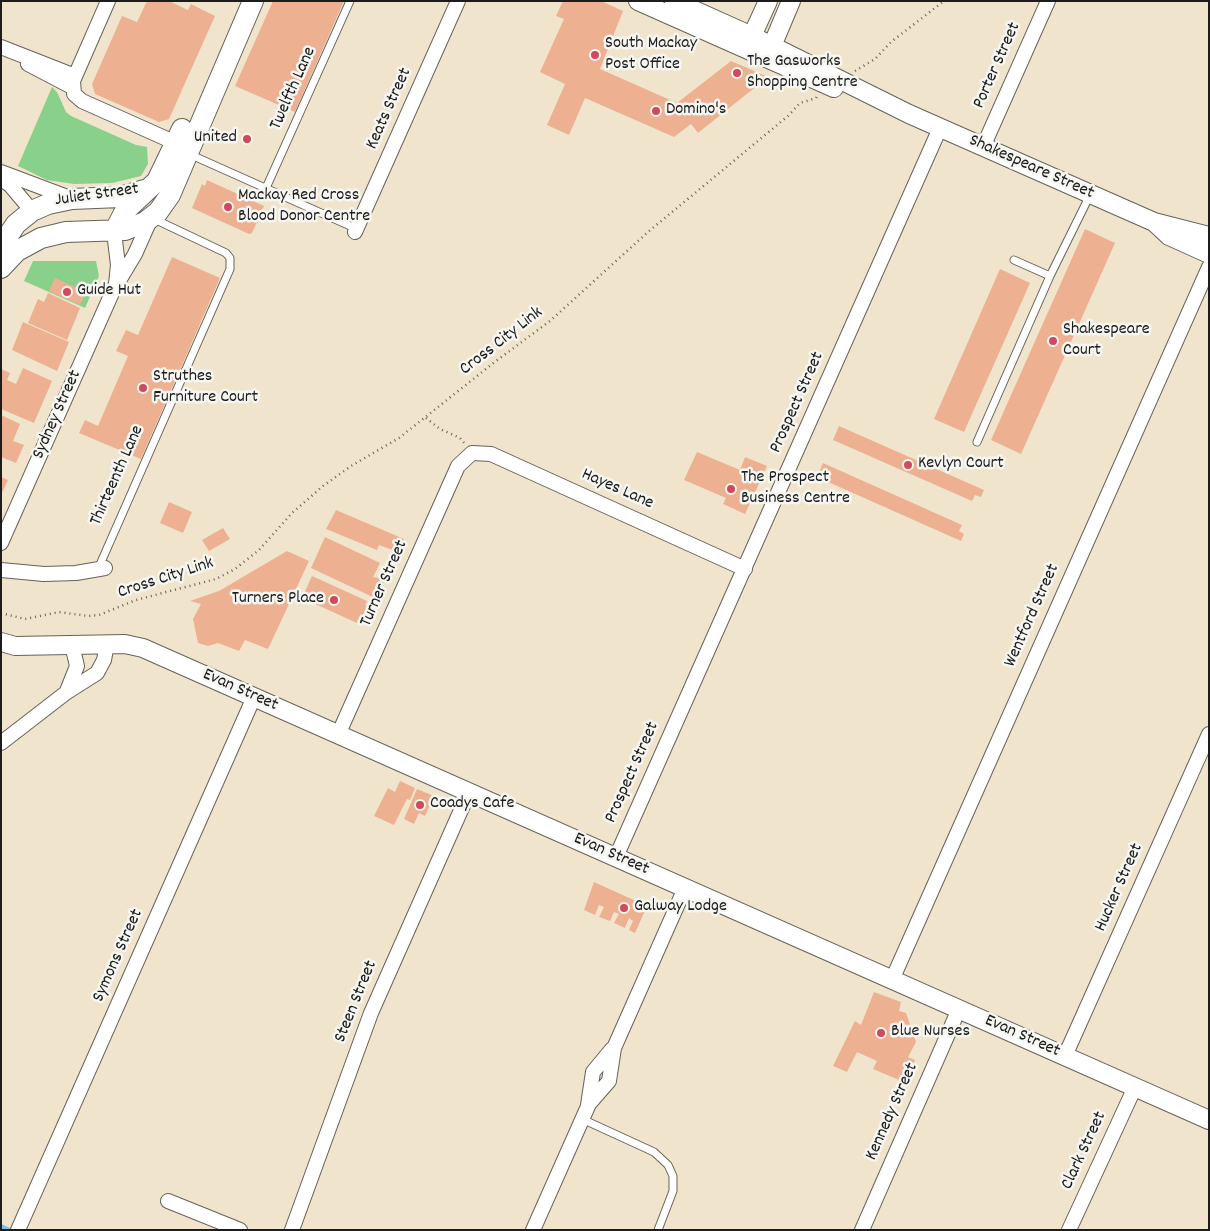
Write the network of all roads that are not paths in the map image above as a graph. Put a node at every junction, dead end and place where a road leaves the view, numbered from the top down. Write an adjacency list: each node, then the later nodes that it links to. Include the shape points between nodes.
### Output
1 (108, 1): 15 (street)
2 (239, 1): 19 (main road)
3 (253, 1): 19 (main road)
4 (350, 1): 23 (lane, Twelfth Lane)
5 (458, 1): 29 (street, Keats Street)
6 (638, 1): 14 (street, Shakespeare Street)
7 (674, 1): 12 (street, Shakespeare Street)
8 (791, 1): 11 (street)
9 (1048, 1): 18 (street, Porter Street)
10 (766, 6): 11 (street); 12 (street)
11 (783, 19): 14 (street)
12 (752, 36): 14 (street, Shakespeare Street)
13 (2, 48): 15 (street)
14 (765, 50): 16 (street, Shakespeare Street); 16 (street, Shakespeare Street, via 823,84)
15 (73, 81): 19 (street, via 75,96 80,100)
16 (908, 114): 17 (street, Shakespeare Street)
17 (940, 128): 18 (street, Shakespeare Street); 43 (street, Prospect Street)
18 (983, 147): 24 (street, Shakespeare Street)
19 (181, 148): 22 (main road); 23 (lane); 27 (main road, via 170,196)
20 (1, 172): 25 (street)
21 (1, 179): 26 (street)
22 (150, 187): 25 (main road, Juliet Street, via 120,197); 30 (main road)
23 (266, 188): 29 (lane)
24 (1090, 194): 28 (street, Shakespeare Street); 37 (lane)
25 (72, 199): 26 (main road, Juliet Street, via 54,201)
26 (32, 211): 30 (main road, via 48,222 83,224); 32 (main road, Juliet Street, via 12,227)
27 (151, 218): 30 (main road, via 132,228); 38 (street, via 125,274); 42 (lane, Thirteenth Lane, via 226,253 230,258 230,269)
28 (1154, 222): 31 (street, Shakespeare Street); 33 (street, Shakespeare Street, via 1169,236)
29 (356, 230)
30 (107, 232): 36 (main road, Juliet Street, via 66,232 41,238 18,251); 38 (street, via 118,269)
31 (1209, 236)
32 (1, 246)
33 (1209, 254)
34 (1014, 260): 37 (lane)
35 (1209, 267): 56 (street, Wentford Street)
36 (1, 268)
37 (1050, 276): 39 (lane)
38 (115, 286): 41 (street, Sydney Street)
39 (977, 442)
40 (472, 453): 43 (street, Hayes Lane, via 490,454); 50 (street, Turner Street, via 458,466)
41 (1, 543)
42 (101, 569): 44 (street, Thirteenth Lane, via 44,574)
43 (745, 569): 54 (street, Prospect Street)
44 (1, 570)
45 (1, 642): 47 (street, Evan Street, via 15,646)
46 (107, 644): 47 (street, Evan Street); 48 (street, via 99,671); 49 (street, Evan Street, via 143,648)
47 (72, 645): 48 (street, via 77,668)
48 (67, 692): 52 (street)
49 (254, 697): 50 (street, Evan Street); 63 (street, Symons Street)
50 (338, 734): 53 (street, Evan Street)
51 (1209, 734): 58 (street, Hucker Street)
52 (1, 743)
53 (469, 792): 54 (street, Evan Street); 65 (street, Steen Street, via 371,1013)
54 (616, 857): 55 (street, Evan Street)
55 (685, 888): 56 (street, Evan Street); 60 (street, via 616,1043 609,1081)
56 (892, 980): 57 (street, Evan Street)
57 (959, 1009): 58 (street, Evan Street); 68 (street, Kennedy Street)
58 (1065, 1056): 59 (street, Evan Street)
59 (1134, 1087): 61 (street, Evan Street); 69 (street, Clark Street)
60 (585, 1113): 66 (street); 67 (lane, via 654,1152 668,1165 673,1176 673,1191)
61 (1209, 1120)
62 (168, 1201): 64 (street)
63 (19, 1227)
64 (240, 1230)
65 (292, 1230)
66 (533, 1230)
67 (658, 1230)
68 (862, 1230)
69 (1069, 1230)

